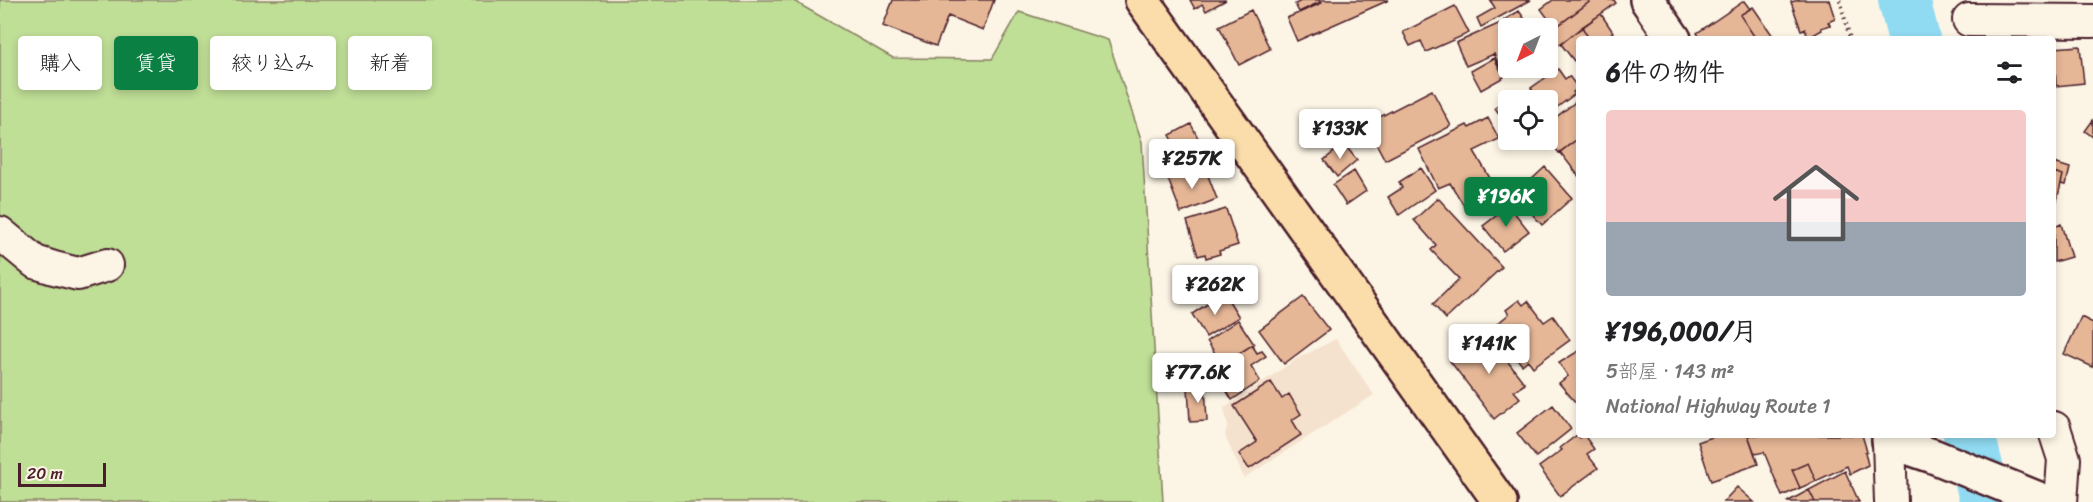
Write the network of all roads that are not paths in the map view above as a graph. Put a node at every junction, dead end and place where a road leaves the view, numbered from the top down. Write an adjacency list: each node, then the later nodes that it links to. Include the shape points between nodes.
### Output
1 (1142, 0): 11 (highway)
2 (1647, 0): 5 (main road)
3 (1968, 20): 4 (street)
4 (2093, 21)
5 (1672, 36)
6 (0, 233): 7 (street, via 35,262 54,268 78,274)
7 (107, 265)
8 (2056, 434): 10 (street, via 2064,459)
9 (1889, 438): 10 (main road); 12 (street)
10 (2047, 500)
11 (1500, 502)
12 (1891, 502)

